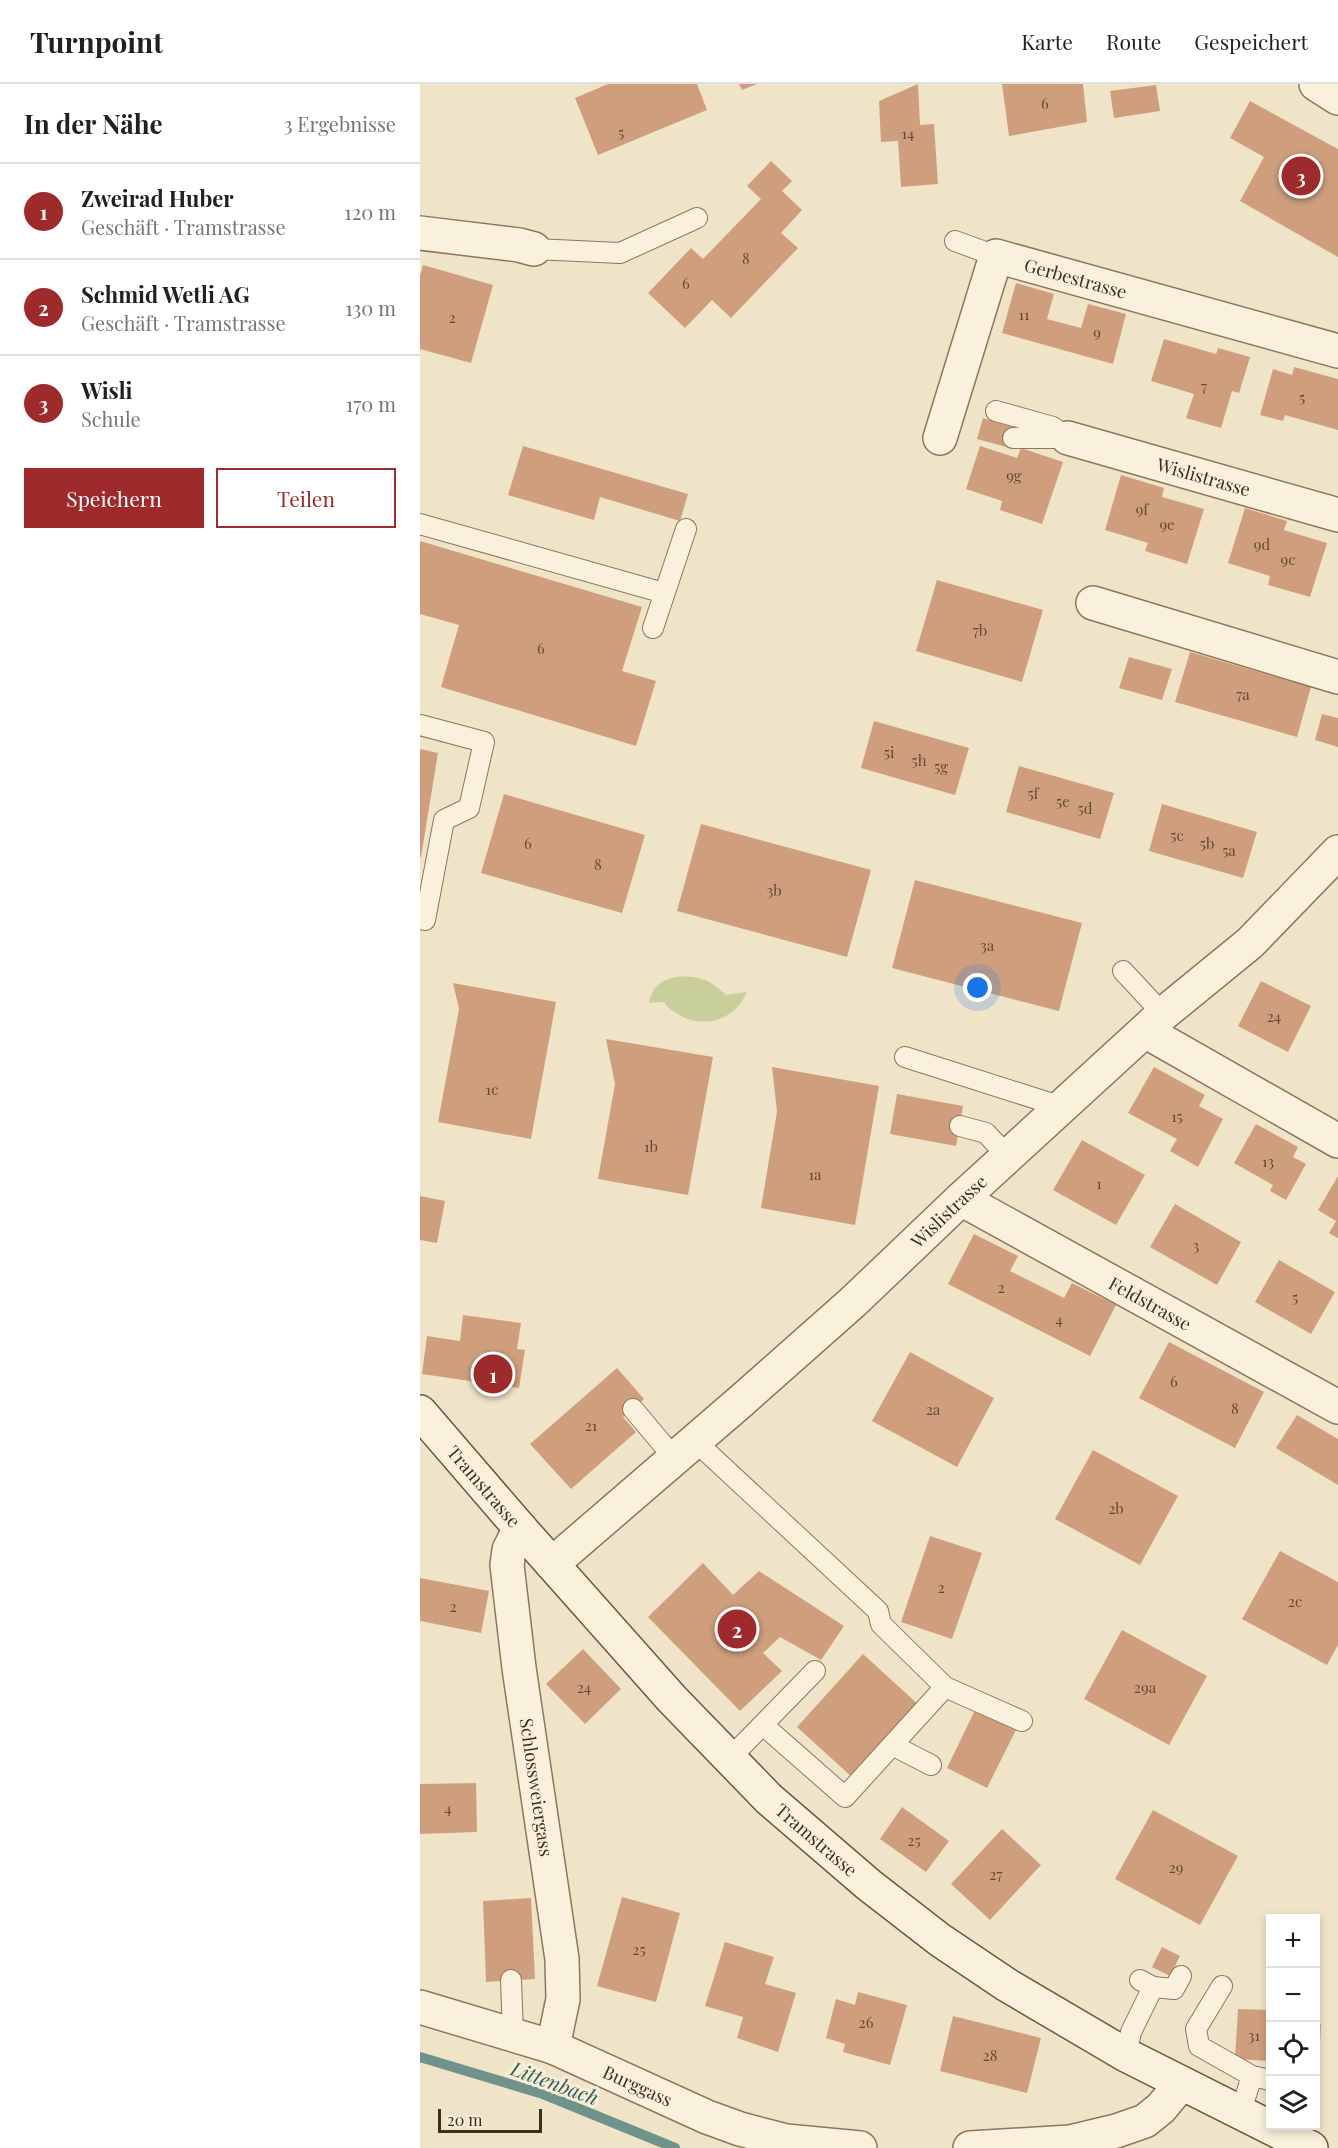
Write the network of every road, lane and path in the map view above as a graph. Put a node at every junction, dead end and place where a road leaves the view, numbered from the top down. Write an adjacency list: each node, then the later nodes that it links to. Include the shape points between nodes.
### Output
1 (1316, 84): 2 (street)
2 (1338, 98)
3 (697, 218): 6 (lane, via 620,253)
4 (420, 233): 6 (street)
5 (955, 241): 7 (lane)
6 (534, 249)
7 (996, 256): 8 (street, Gerbestrasse); 10 (street)
8 (1338, 351)
9 (996, 411): 12 (lane, via 1053,427)
10 (940, 438)
11 (1013, 438): 12 (lane)
12 (1068, 438): 13 (street, Wislistrasse)
13 (1338, 515)
14 (420, 524): 16 (lane)
15 (686, 529): 16 (lane)
16 (664, 593): 18 (lane)
17 (1093, 603): 19 (street)
18 (653, 628)
19 (1338, 677)
20 (420, 725): 22 (lane, via 484,742 469,808 444,820)
21 (1338, 852): 24 (street, Wislistrasse, via 1250,943)
22 (423, 920)
23 (1123, 971): 24 (lane)
24 (1154, 1023): 26 (street, Wislistrasse); 28 (street)
25 (905, 1058): 26 (lane)
26 (1062, 1107): 29 (street, Wislistrasse)
27 (960, 1126): 29 (lane, via 986,1133)
28 (1338, 1141)
29 (1008, 1157): 30 (street, Wislistrasse)
30 (961, 1199): 31 (street, Feldstrasse); 34 (street, Wislistrasse, via 853,1302)
31 (1338, 1407)
32 (633, 1409): 34 (lane)
33 (420, 1412): 35 (street, Tramstrasse)
34 (685, 1450): 36 (street, Wislistrasse); 38 (lane, via 878,1611 881,1624)
35 (520, 1528): 36 (street, Tramstrasse); 49 (street, Schlossweiergass, via 509,1550 507,1565 562,1959 563,1999)
36 (552, 1564): 42 (street, Tramstrasse)
37 (815, 1671): 40 (lane)
38 (945, 1687): 39 (lane); 41 (lane)
39 (1022, 1721)
40 (763, 1725): 41 (lane, via 845,1797); 42 (lane)
41 (892, 1744): 43 (lane)
42 (730, 1758): 50 (street, Tramstrasse, via 769,1798 939,1940)
43 (931, 1765)
44 (1181, 1976): 50 (lane, via 1174,1989 1146,1983)
45 (511, 1980): 48 (lane)
46 (1222, 1986): 51 (lane, via 1196,2029 1198,2046)
47 (420, 2007): 48 (street, Burggass)
48 (513, 2035): 49 (street, Burggass)
49 (553, 2047): 54 (street, Burggass, via 740,2129 786,2141)
50 (1126, 2055): 52 (street, Tramstrasse)
51 (1261, 2078): 53 (lane)
52 (1181, 2084): 53 (street, Tramstrasse); 55 (street, via 1145,2121 1116,2132 1070,2142)
53 (1240, 2114): 56 (street, Tramstrasse)
54 (860, 2148)
55 (970, 2148)
56 (1311, 2148)

